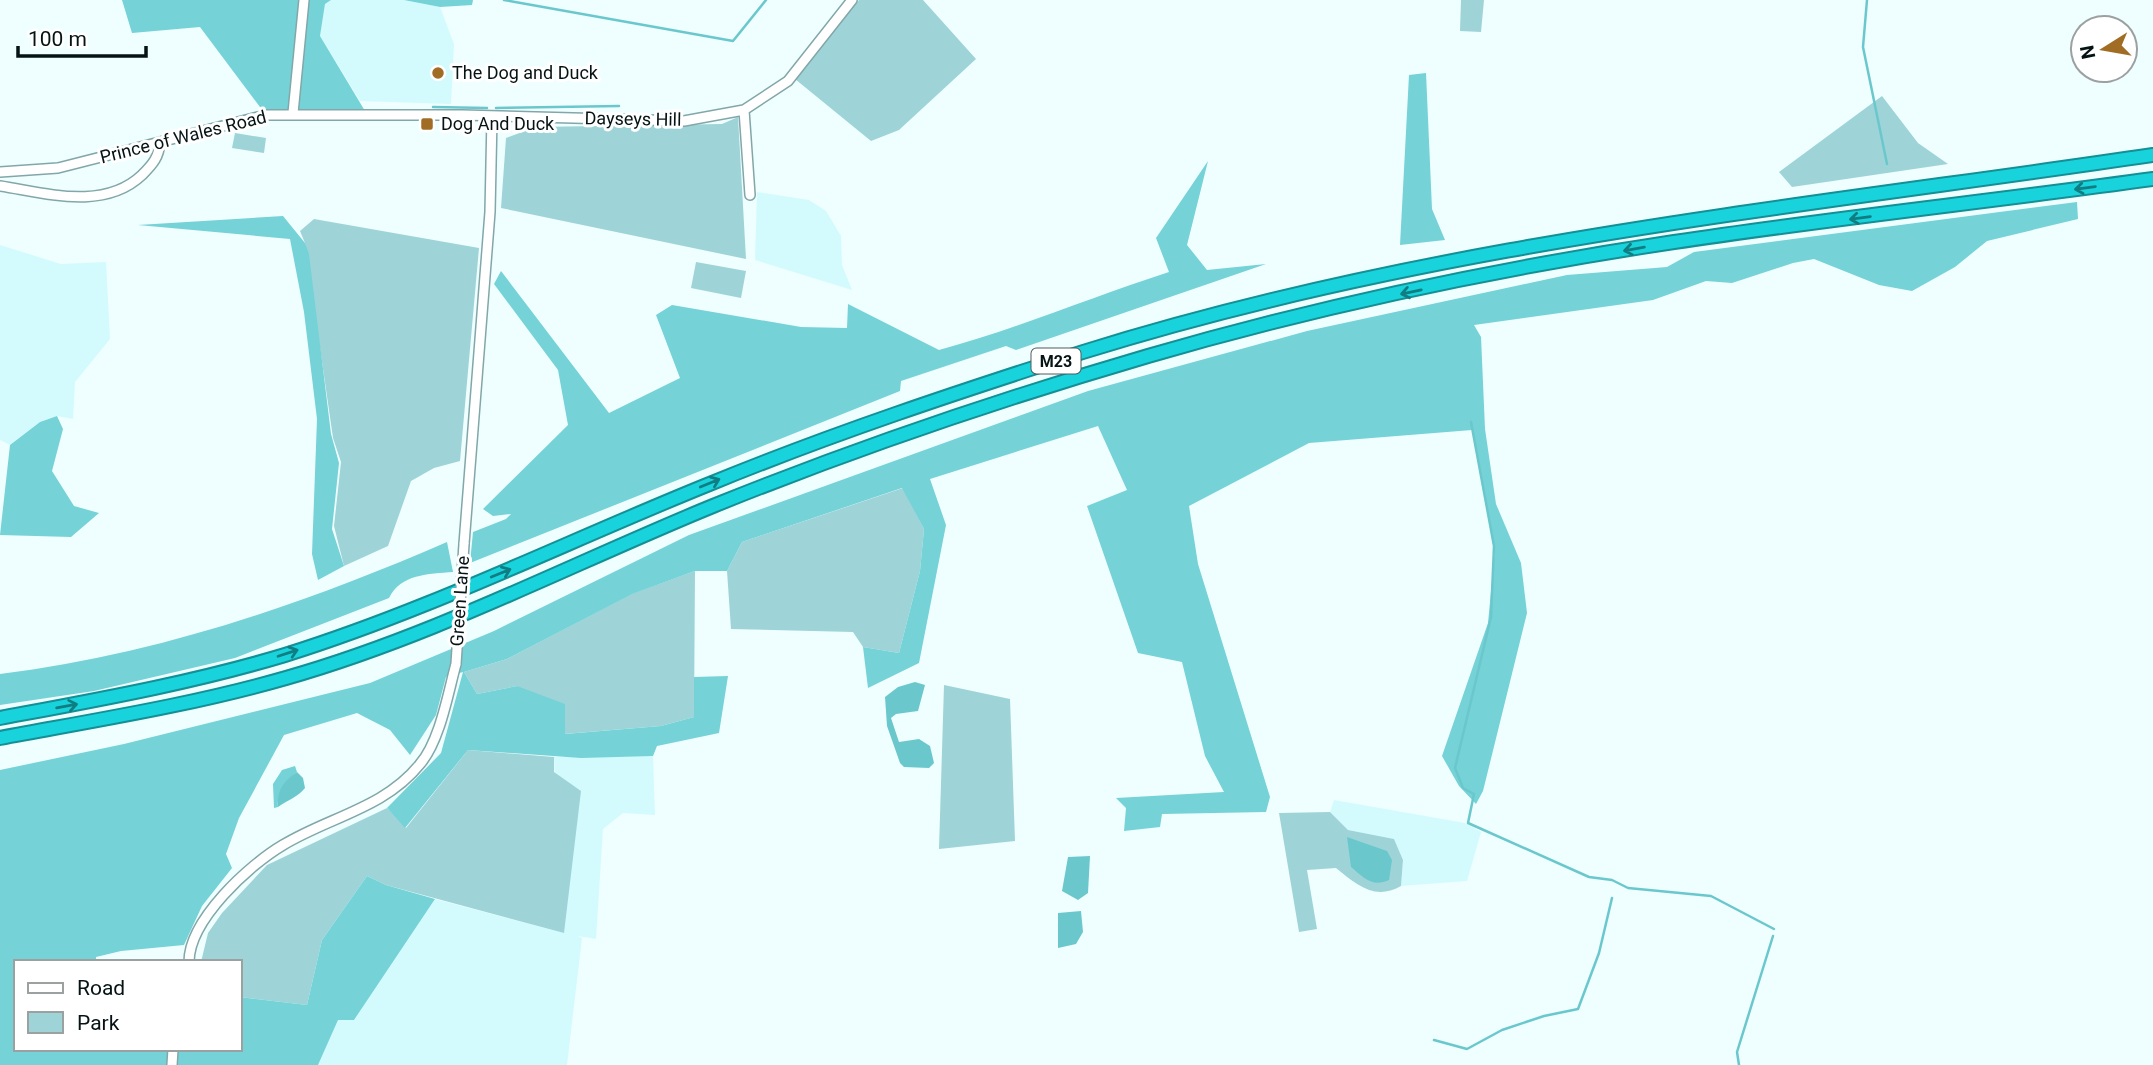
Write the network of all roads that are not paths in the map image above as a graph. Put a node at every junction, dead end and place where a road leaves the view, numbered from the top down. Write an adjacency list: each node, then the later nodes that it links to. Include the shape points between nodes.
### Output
1 (304, 0): 4 (street)
2 (852, 0): 3 (street, Dayseys Hill, via 788,81)
3 (744, 110): 5 (street, Dayseys Hill, via 684,121); 11 (street)
4 (293, 113): 5 (street, Prince of Wales Road); 6 (street, Prince of Wales Road, via 266,115)
5 (492, 117): 14 (street, Green Lane, bridge, via 490,212 456,664 440,721 421,763 380,799 282,845 240,879 203,919)
6 (160, 142): 8 (street, Prince of Wales Road, via 58,168); 10 (street, via 157,159 134,183 106,195 56,195)
7 (2153, 155): 12 (highway, M23, one-way to 7, via 150,691 295,651 383,621 841,431 1149,332 1339,283 1532,245 1673,221)
8 (0, 172)
9 (2153, 179): 13 (highway, M23, one-way to 13, via 1674,242 1346,306 1151,355 837,458 337,662 159,709)
10 (0, 186)
11 (750, 195)
12 (0, 718)
13 (0, 737)
14 (189, 960)

